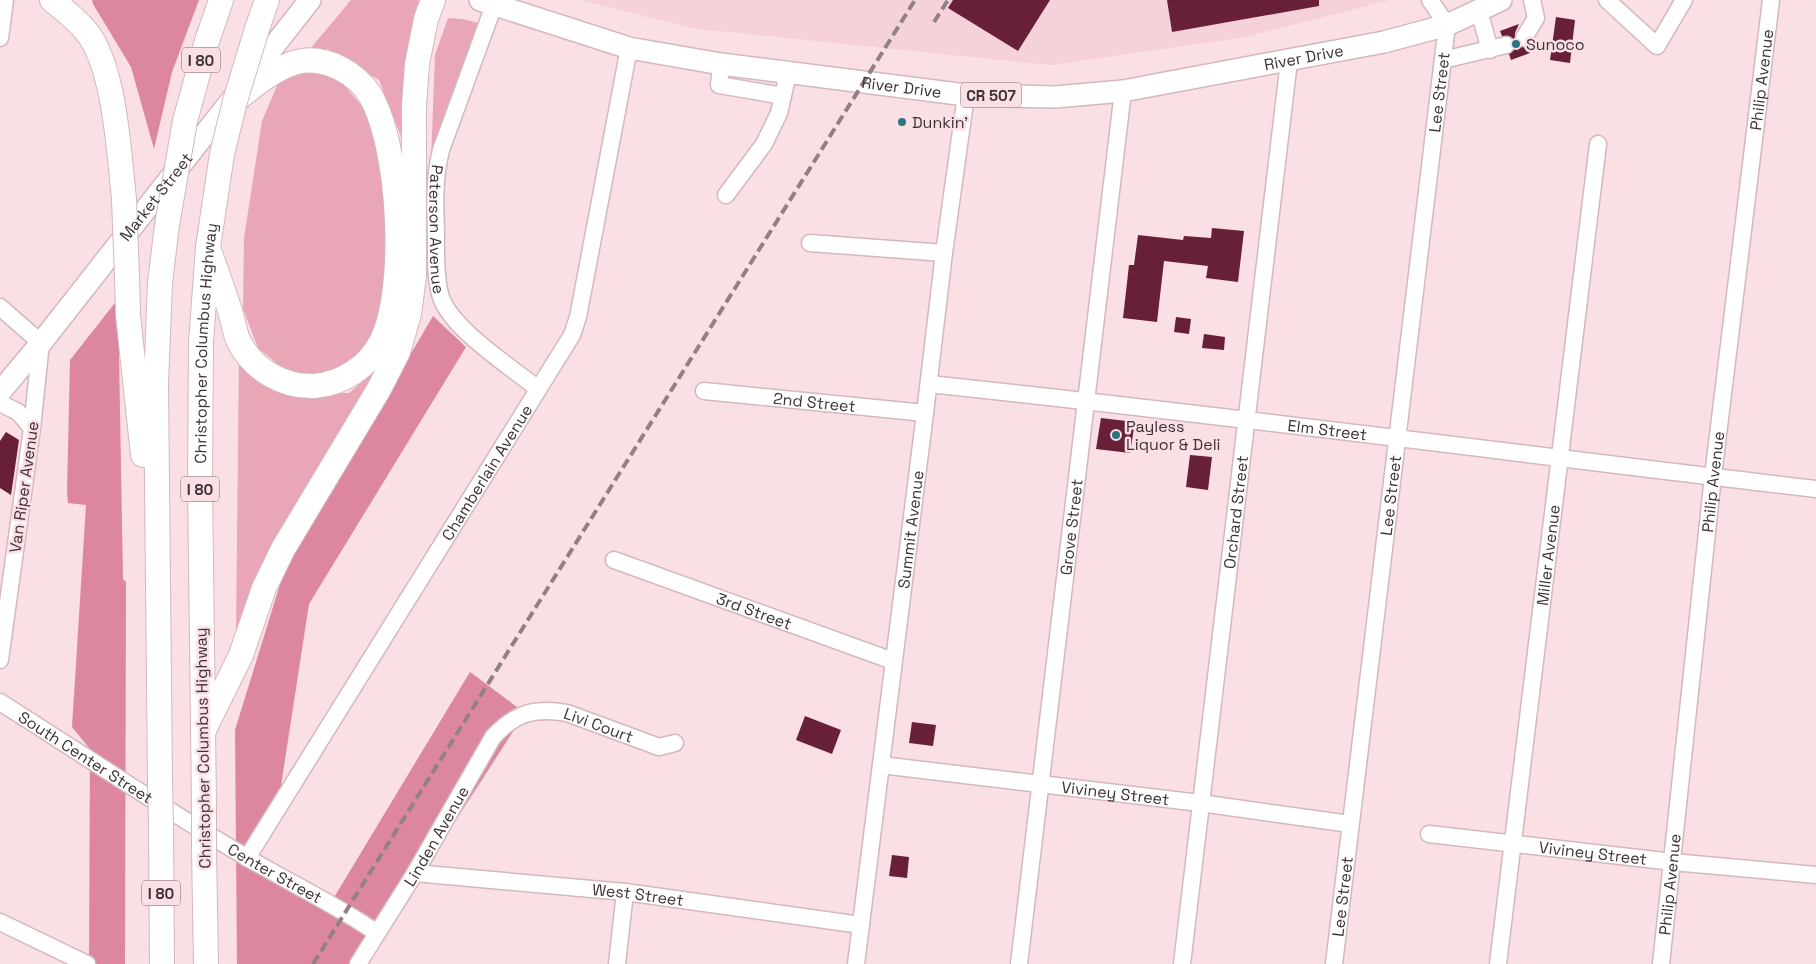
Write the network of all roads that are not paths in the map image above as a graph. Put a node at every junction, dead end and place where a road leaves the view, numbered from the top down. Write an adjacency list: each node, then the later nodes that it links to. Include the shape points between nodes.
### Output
1 (5, 0): 16 (street)
2 (52, 0): 52 (highway, bridge, via 87,32 109,85 124,199 128,315)
3 (220, 0): 52 (highway, I 80, bridge, via 185,121 160,283 157,343)
4 (267, 0): 34 (highway, Christopher Columbus Highway / I 80, bridge, via 235,100 222,154)
5 (310, 0): 30 (main road, Market Street)
6 (433, 0): 58 (highway, via 417,64 414,276 409,314 398,352 282,548 241,655)
7 (1430, 0): 15 (street)
8 (1501, 0): 14 (main road, River Drive / CR 507)
9 (1532, 0): 17 (street, via 1536,18)
10 (1607, 0): 11 (street, via 1657,46)
11 (1684, 0)
12 (1771, 0): 49 (street, Philip Avenue)
13 (487, 2): 19 (main road, River Drive / CR 507); 39 (street, Paterson Avenue, via 436,170 437,278 440,296 464,330)
14 (1479, 11): 15 (main road, River Drive / CR 507); 20 (street)
15 (1447, 25): 21 (street, Lee Street); 22 (main road, River Drive / CR 507, via 1406,37)
16 (0, 38)
17 (1524, 38)
18 (1506, 45): 20 (street)
19 (629, 48): 23 (main road, River Drive / CR 507); 39 (street, Chamberlain Avenue, via 578,317 572,336)
20 (1490, 50): 21 (street)
21 (1443, 60): 47 (street, Lee Street)
22 (1289, 61): 27 (main road, River Drive / CR 507); 45 (street, Orchard Street)
23 (721, 64): 24 (main road, River Drive / CR 507); 26 (street, via 719,85)
24 (749, 68): 25 (main road, River Drive / CR 507); 26 (street)
25 (788, 74): 28 (main road, River Drive / CR 507); 29 (street)
26 (745, 90): 29 (street)
27 (1123, 91): 28 (main road, River Drive / CR 507, via 1055,97); 42 (street, Grove Street)
28 (966, 95): 35 (street, Summit Avenue)
29 (783, 96): 32 (street, via 779,113 764,144)
30 (229, 106): 34 (highway, via 281,69 302,61 322,62 342,69 362,84 371,97 391,166 396,212 397,272 393,302 381,343 366,363 334,382 296,385 272,376 252,360 238,339); 37 (main road, Market Street)
31 (1598, 144): 48 (street, Miller Avenue)
32 (726, 195)
33 (810, 243): 35 (street)
34 (208, 247): 58 (highway, Christopher Columbus Highway / I 80, via 200,360)
35 (944, 253): 38 (street, Summit Avenue)
36 (0, 307): 37 (street)
37 (41, 343): 41 (main road, Market Street); 46 (street, Van Riper Avenue)
38 (929, 384): 42 (street, Elm Street); 44 (street, Summit Avenue)
39 (538, 389): 67 (street, Chamberlain Avenue)
40 (704, 391): 44 (street, 2nd Street)
41 (0, 392)
42 (1087, 400): 45 (street, Elm Street); 61 (street, Grove Street)
43 (0, 403): 46 (street, via 18,412)
44 (926, 413): 55 (street, Summit Avenue)
45 (1246, 419): 47 (street, Elm Street); 62 (street, Orchard Street)
46 (32, 428): 53 (street, Van Riper Avenue)
47 (1397, 439): 48 (street, Elm Street); 64 (street, Lee Street)
48 (1560, 459): 49 (street, Elm Street); 66 (street, Miller Avenue)
49 (1713, 476): 50 (street, Elm Street); 68 (street, Philip Avenue)
50 (1816, 488)
51 (614, 560): 55 (street, 3rd Street)
52 (158, 593): 63 (highway, I 80, bridge, via 160,780)
53 (4, 597): 54 (street, Van Riper Avenue)
54 (0, 660)
55 (893, 660): 60 (street, Summit Avenue)
56 (0, 702): 63 (street, South Center Street)
57 (521, 715): 59 (street, Livi Court, via 560,711 659,747); 69 (street, Linden Avenue, via 502,726 493,737)
58 (203, 732): 77 (highway, Christopher Columbus Highway / I 80, bridge)
59 (676, 743)
60 (881, 764): 61 (street, Viviney Street); 73 (street, Summit Avenue)
61 (1042, 784): 62 (street, Viviney Street); 81 (street, Grove Street)
62 (1200, 803): 64 (street, Viviney Street); 82 (street, Orchard Street)
63 (166, 818): 67 (street, Center Street); 76 (highway, I 80)
64 (1350, 824): 83 (street, Lee Street)
65 (1429, 834): 66 (street, Viviney Street)
66 (1512, 843): 68 (street, Viviney Street); 84 (street, Miller Avenue)
67 (247, 858): 74 (street, Center Street, via 346,912)
68 (1673, 862): 70 (street, Viviney Street); 85 (street, Philip Avenue)
69 (415, 873): 71 (street, West Street); 74 (street, Linden Avenue)
70 (1816, 875)
71 (625, 892): 73 (street, West Street); 79 (street)
72 (0, 922): 75 (street)
73 (860, 925): 80 (street, Summit Avenue)
74 (377, 933): 78 (street, Linden Avenue)
75 (87, 964)
76 (162, 964)
77 (206, 964)
78 (358, 964)
79 (617, 964)
80 (856, 964)
81 (1019, 964)
82 (1182, 964)
83 (1334, 964)
84 (1498, 964)
85 (1661, 964)

